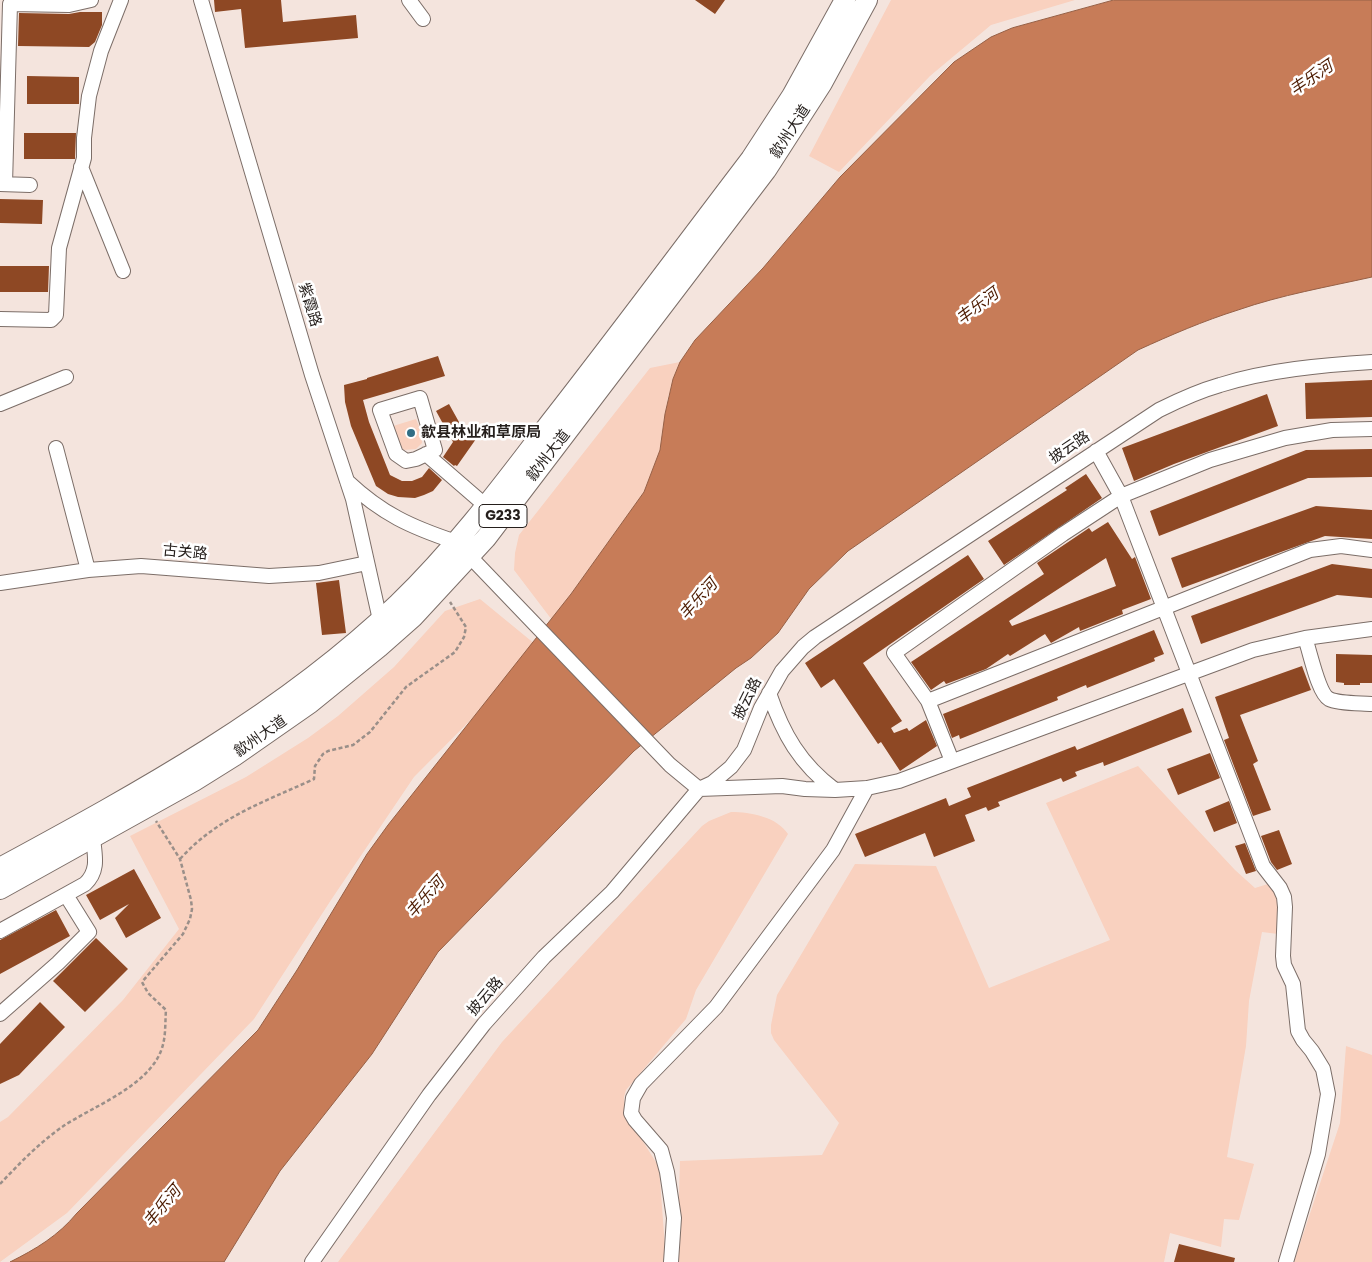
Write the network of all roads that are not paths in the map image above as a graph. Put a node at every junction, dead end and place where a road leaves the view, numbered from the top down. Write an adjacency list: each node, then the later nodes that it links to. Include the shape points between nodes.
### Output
1 (91, 0): 9 (street, via 69,5 10,4)
2 (121, 0): 8 (street, via 94,73)
3 (201, 0): 20 (street, 紫霞路)
4 (409, 0): 7 (street)
5 (845, 0): 22 (highway, 歙州大道 / G233, via 796,89 751,159)
6 (867, 0): 23 (highway, 歙州大道 / G233, via 822,83 766,170 486,538)
7 (423, 19)
8 (81, 167): 11 (street); 12 (street, via 59,248 56,315 52,320)
9 (3, 184): 10 (street)
10 (30, 185)
11 (123, 271)
12 (0, 319)
13 (1372, 362): 18 (street, 披云路, via 1279,372 1219,385 1159,410)
14 (66, 377): 15 (street)
15 (0, 404)
16 (1372, 429): 21 (street, via 1332,430 1285,438 1210,460)
17 (56, 448): 26 (street)
18 (1096, 451): 21 (street); 33 (street, 披云路, via 815,638 792,658)
19 (426, 454): 19 (street, via 434,450 420,398 380,410 398,457 411,461); 22 (street)
20 (347, 481): 23 (street, via 391,516); 25 (street, 紫霞路)
21 (1121, 496): 28 (street); 34 (street, via 894,653)
22 (486, 506): 23 (highway, 歙州大道 / G233)
23 (463, 549): 29 (highway, 歙州大道 / G233); 38 (street, via 670,765); 40 (highway, 歙州大道 / G233, via 441,586 413,617 310,703 234,756)
24 (1372, 550): 28 (street, via 1342,546 1310,550)
25 (367, 563): 26 (street, 古关路, via 319,573 269,576 142,566); 29 (street, 紫霞路)
26 (88, 570): 27 (street, 古关路)
27 (0, 583)
28 (1164, 608): 32 (street); 34 (street)
29 (380, 620): 41 (highway, 歙州大道 / G233, via 298,688 223,740)
30 (1372, 629): 31 (street)
31 (1306, 638): 32 (street, via 1253,650); 35 (street, via 1327,698)
32 (1190, 673): 36 (street); 48 (street, via 1264,866 1284,897 1283,956 1293,984 1298,1031 1326,1079 1328,1094 1318,1154)
33 (769, 694): 38 (street, 披云路, via 738,759 723,775); 39 (street, via 785,732 801,758)
34 (928, 701): 36 (street)
35 (1372, 704)
36 (952, 761): 37 (street, via 899,781)
37 (867, 788): 39 (street); 47 (street, via 833,850 716,1007 641,1084 633,1098 631,1113 634,1120 661,1150 667,1172 674,1218)
38 (699, 789): 39 (street, via 782,786); 46 (street, 披云路, via 612,892 544,957 484,1024 429,1095)
39 (835, 790)
40 (93, 838): 42 (highway, 歙州大道 / G233); 43 (street, via 94,873 85,884)
41 (0, 868)
42 (0, 889)
43 (66, 894): 44 (street); 45 (street, via 89,932)
44 (0, 931)
45 (0, 1014)
46 (312, 1262)
47 (671, 1262)
48 (1286, 1262)

